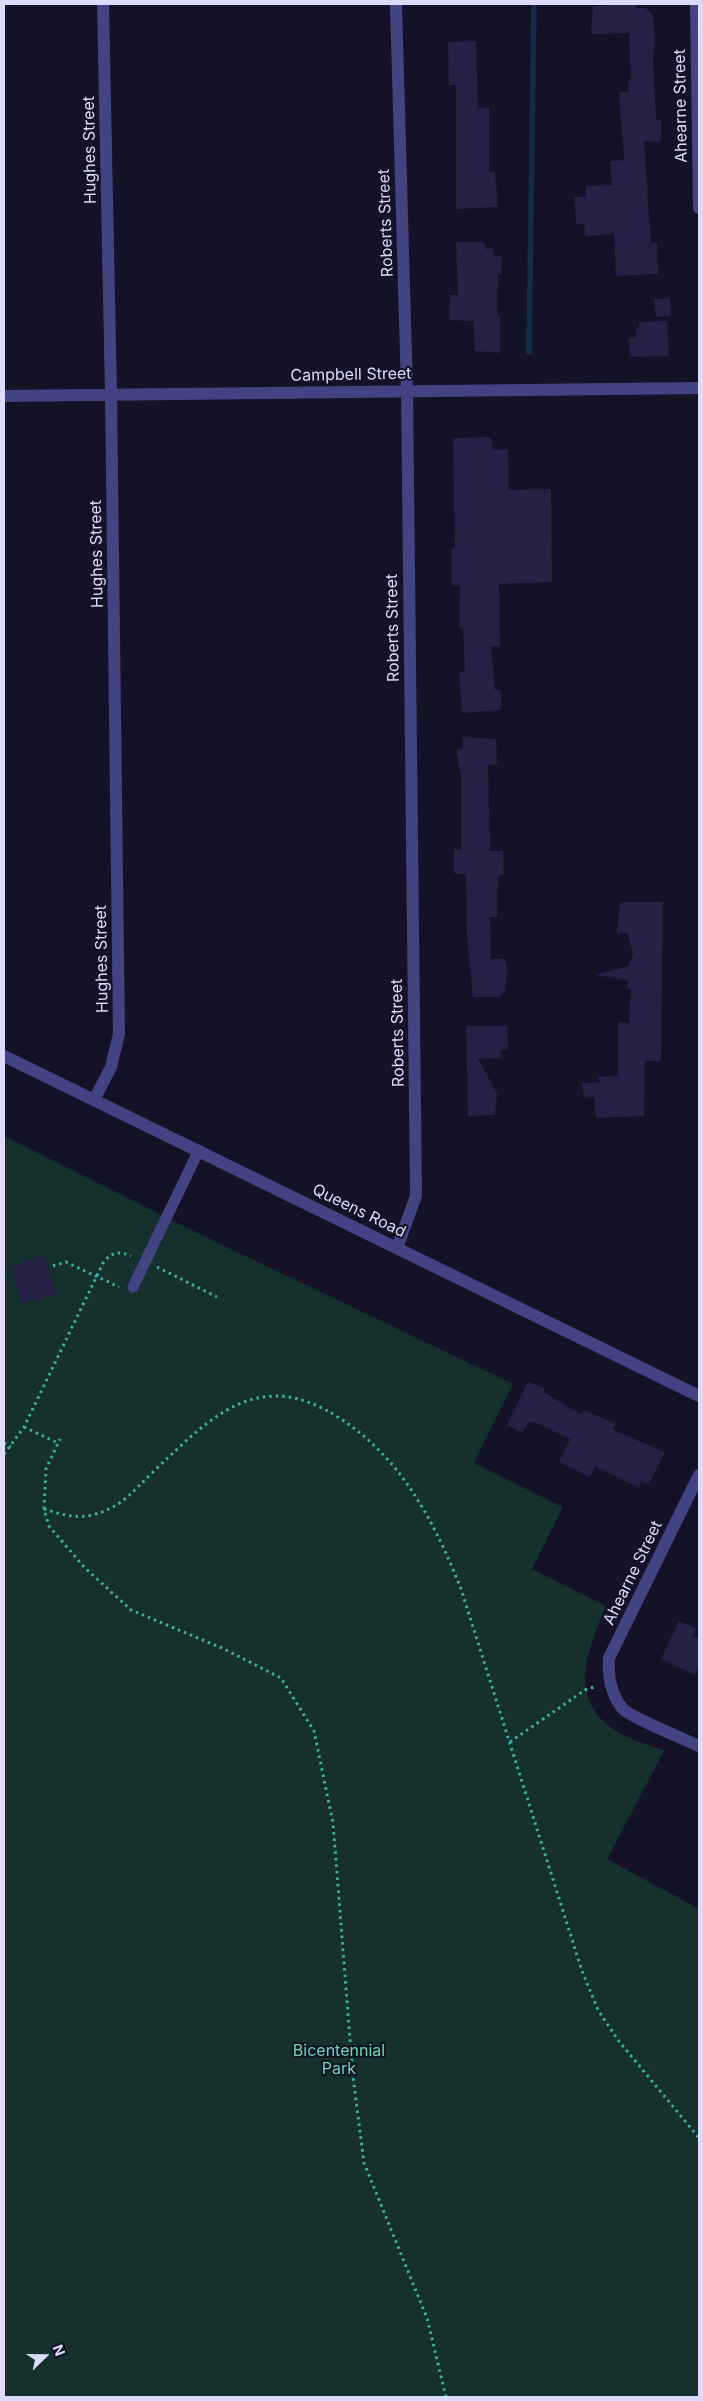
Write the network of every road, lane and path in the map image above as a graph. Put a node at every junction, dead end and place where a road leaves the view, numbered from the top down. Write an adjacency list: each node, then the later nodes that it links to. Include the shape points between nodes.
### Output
1 (103, 4): 7 (street, Hughes Street)
2 (396, 4): 6 (street, Roberts Street)
3 (696, 4): 4 (street, Ahearne Street)
4 (699, 208)
5 (699, 388): 6 (street, Campbell Street)
6 (407, 391): 7 (street, Campbell Street); 12 (street, Roberts Street, via 416,1196)
7 (111, 394): 8 (street, Campbell Street); 10 (street, Hughes Street, via 119,1034 111,1066)
8 (4, 396)
9 (4, 1056): 10 (street, Queens Road)
10 (94, 1100): 11 (street, Queens Road)
11 (199, 1150): 12 (street, Queens Road); 17 (lane)
12 (397, 1248): 19 (street, Queens Road)
13 (133, 1256): 16 (path, via 118,1252 111,1254)
14 (53, 1266): 16 (path, via 66,1262)
15 (157, 1267): 18 (path)
16 (96, 1276): 17 (path); 20 (path)
17 (127, 1287)
18 (217, 1297)
19 (699, 1396)
20 (24, 1427): 22 (path); 25 (path, via 59,1441 46,1469)
21 (4, 1443): 22 (path)
22 (11, 1447): 23 (path)
23 (4, 1454)
24 (699, 1475): 26 (street, Ahearne Street, via 609,1658)
25 (44, 1509): 27 (path, via 70,1517 90,1516 125,1501 214,1416 250,1399 276,1394 301,1398 326,1408 363,1433 389,1459 441,1539 461,1589); 30 (path, via 49,1526 84,1567 131,1610 222,1648 281,1678 314,1731 333,1823 353,2077 364,2164 427,2318)
26 (611, 1684): 27 (path, via 585,1690); 28 (street, via 624,1711)
27 (510, 1742): 29 (path, via 582,1971 598,2010 618,2040)
28 (699, 1746)
29 (699, 2138)
30 (446, 2397)

